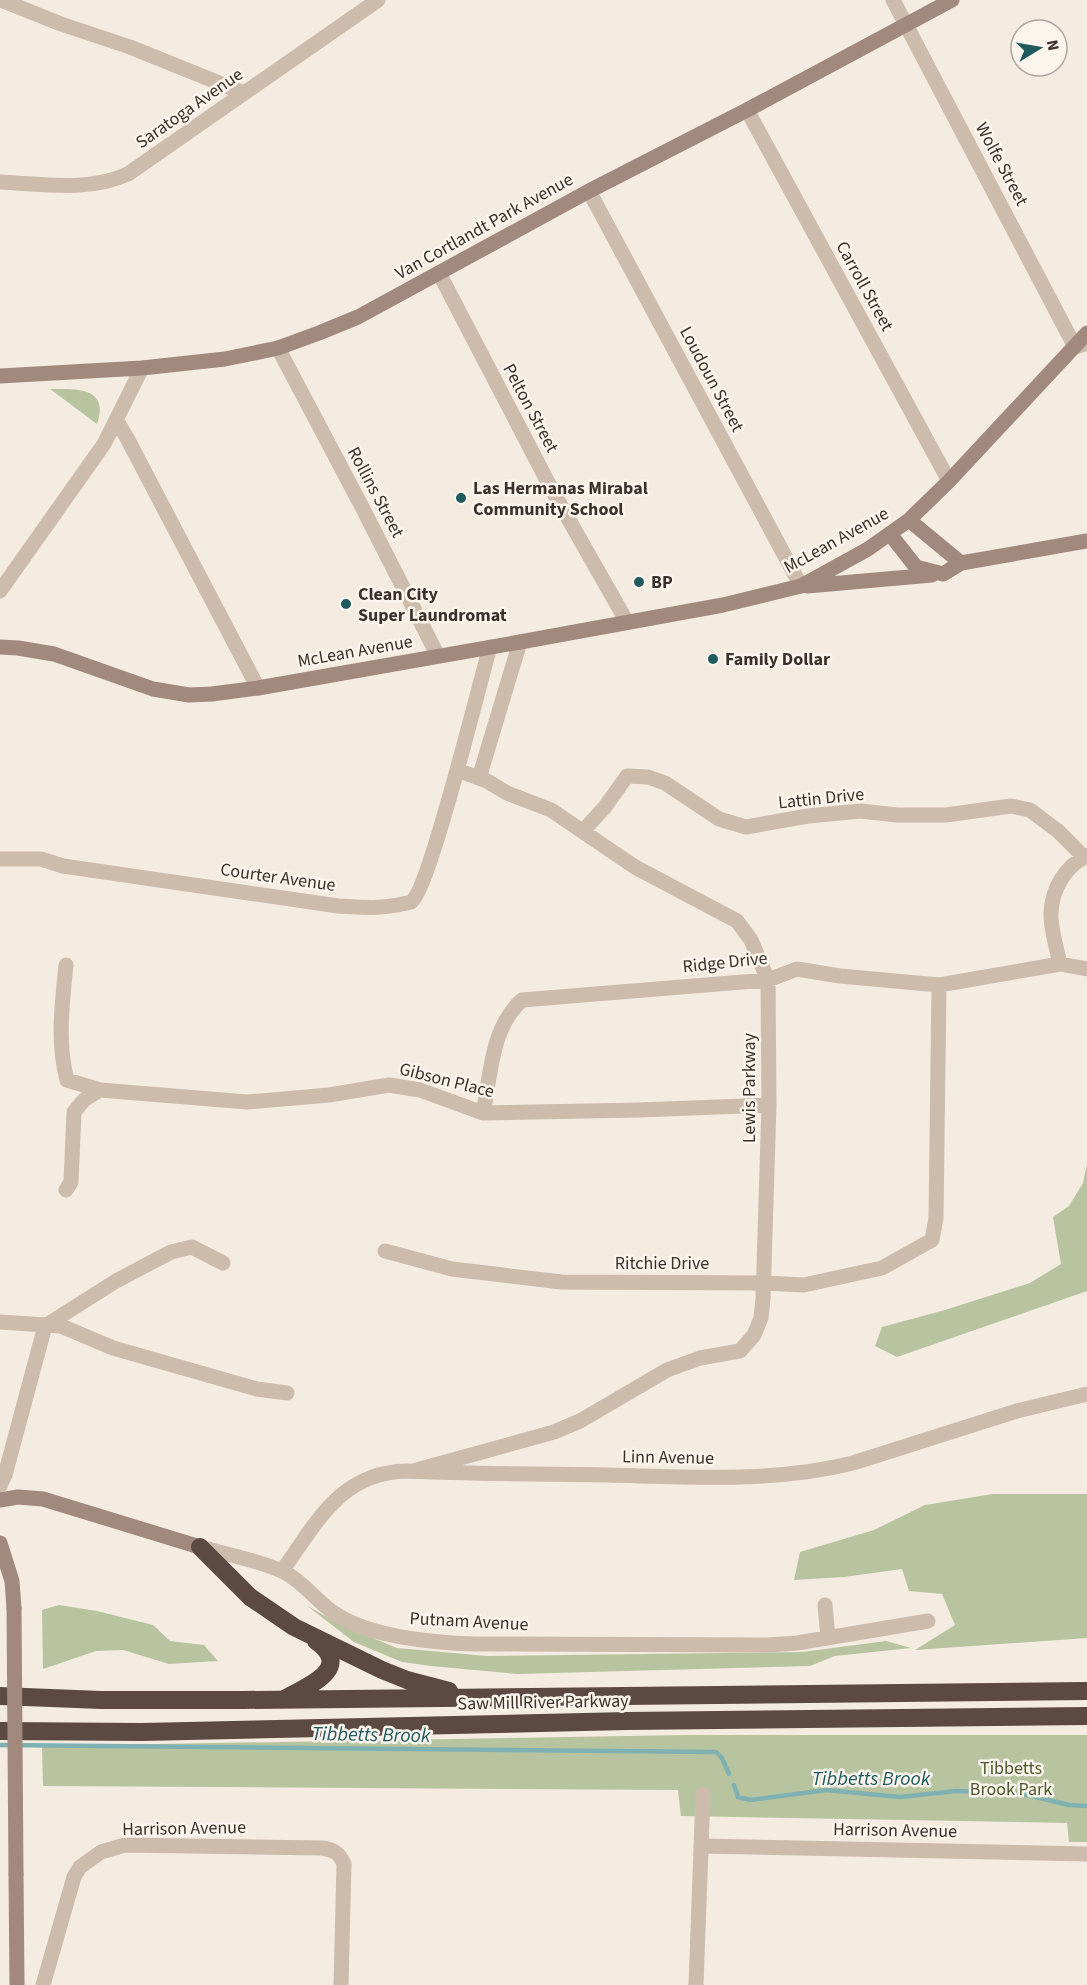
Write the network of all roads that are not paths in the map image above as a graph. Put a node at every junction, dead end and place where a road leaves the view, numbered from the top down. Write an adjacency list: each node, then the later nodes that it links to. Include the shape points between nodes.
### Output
1 (1, 0): 6 (street)
2 (378, 0): 6 (street, Saratoga Avenue)
3 (894, 0): 5 (street, Wolfe Street)
4 (952, 0): 5 (street, Van Cortlandt Park Avenue)
5 (906, 24): 7 (street, Van Cortlandt Park Avenue); 12 (street, Wolfe Street)
6 (244, 93): 8 (street, Saratoga Avenue, via 117,179 92,185)
7 (747, 110): 9 (street, Van Cortlandt Park Avenue); 17 (street, Carroll Street)
8 (0, 182)
9 (590, 191): 10 (street, Van Cortlandt Park Avenue); 23 (street, Loudoun Street)
10 (439, 273): 13 (street, Van Cortlandt Park Avenue, via 358,316); 25 (street, Pelton Street, via 552,490)
11 (1087, 333): 12 (street, McLean Avenue)
12 (1081, 345): 17 (street, McLean Avenue)
13 (278, 348): 14 (street, Van Cortlandt Park Avenue, via 225,359); 29 (street, Rollins Street)
14 (142, 368): 15 (street, Van Cortlandt Park Avenue); 16 (street)
15 (0, 376)
16 (117, 421): 24 (street); 30 (street)
17 (949, 481): 18 (street, McLean Avenue)
18 (909, 520): 19 (street, McLean Avenue); 21 (street)
19 (890, 534): 22 (street, via 916,567); 23 (street, McLean Avenue)
20 (1087, 541): 21 (street)
21 (962, 563): 22 (street)
22 (943, 574): 23 (street)
23 (801, 586): 25 (street, McLean Avenue)
24 (0, 591)
25 (627, 622): 26 (street, McLean Avenue)
26 (520, 642): 28 (street, McLean Avenue); 32 (street)
27 (0, 647): 30 (street, McLean Avenue, via 61,656 165,692 200,695)
28 (490, 647): 29 (street, McLean Avenue); 31 (street)
29 (438, 656): 30 (street, McLean Avenue)
30 (258, 688)
31 (457, 770): 32 (street, Lewis Parkway); 35 (street, Courter Avenue, via 418,894 411,902 381,908 338,906 41,860)
32 (479, 778): 33 (street, Lewis Parkway, via 551,810)
33 (583, 831): 34 (street, Lattin Drive, via 627,776 648,777 665,783 719,819 746,828 861,811 945,815 1011,806 1030,810); 39 (street, Lewis Parkway, via 635,867 737,921 751,940)
34 (1085, 856): 36 (street, via 1066,870 1052,905)
35 (0, 859)
36 (1060, 964): 38 (street, Ridge Drive); 40 (street, Ridge Drive)
37 (66, 965): 41 (street, Gibson Place, via 62,1062 67,1080)
38 (1087, 969)
39 (768, 980): 40 (street, Ridge Drive, via 797,969); 42 (street, Lewis Parkway); 43 (street, Ridge Drive, via 522,1000 511,1010 498,1038)
40 (939, 985): 47 (street, Ritchie Drive, via 936,1218 932,1240 882,1268 804,1285)
41 (100, 1090): 43 (street, Gibson Place, via 247,1101 329,1095 389,1085 420,1090); 44 (street, via 74,1112 70,1182)
42 (770, 1105): 43 (street, Gibson Place); 47 (street, Lewis Parkway)
43 (483, 1113)
44 (66, 1190)
45 (385, 1251): 47 (street, Ritchie Drive, via 452,1269 561,1281)
46 (223, 1263): 49 (street, via 192,1247 171,1252)
47 (764, 1283): 52 (street, Lewis Parkway, via 758,1327 740,1351 678,1365 555,1432)
48 (0, 1322): 49 (street)
49 (45, 1326): 50 (street, via 61,1326 113,1348); 53 (street)
50 (287, 1394)
51 (1087, 1394): 52 (street, Linn Avenue, via 1017,1411 853,1463 791,1474 705,1478)
52 (413, 1471): 57 (street, Linn Avenue, via 377,1474 343,1493 321,1516)
53 (0, 1486)
54 (0, 1500): 56 (street, Putnam Avenue, via 44,1499)
55 (0, 1543): 71 (street, bridge, via 12,1581 14,1608)
56 (200, 1547): 57 (street, Putnam Avenue); 60 (highway, via 250,1597)
57 (282, 1571): 61 (street, Putnam Avenue, via 342,1618 393,1636 424,1640 476,1644 769,1645)
58 (825, 1605): 61 (street)
59 (928, 1621): 61 (street, Putnam Avenue)
60 (308, 1634): 64 (highway, via 407,1680); 65 (highway, via 327,1651 330,1667 324,1676)
61 (828, 1638)
62 (1087, 1691): 64 (highway, Saw Mill River Parkway)
63 (0, 1696): 65 (highway, Saw Mill River Parkway)
64 (470, 1697): 65 (highway, Saw Mill River Parkway)
65 (284, 1699)
66 (1087, 1716): 67 (highway, Saw Mill River Parkway, via 616,1721 88,1733)
67 (0, 1731)
68 (703, 1794): 69 (street)
69 (701, 1846): 70 (street, Harrison Avenue); 74 (street)
70 (1087, 1854)
71 (17, 1985)
72 (43, 1985): 73 (street, Harrison Avenue, via 74,1877 80,1867 101,1852 125,1845 334,1850 344,1864)
73 (341, 1985)
74 (696, 1985)

